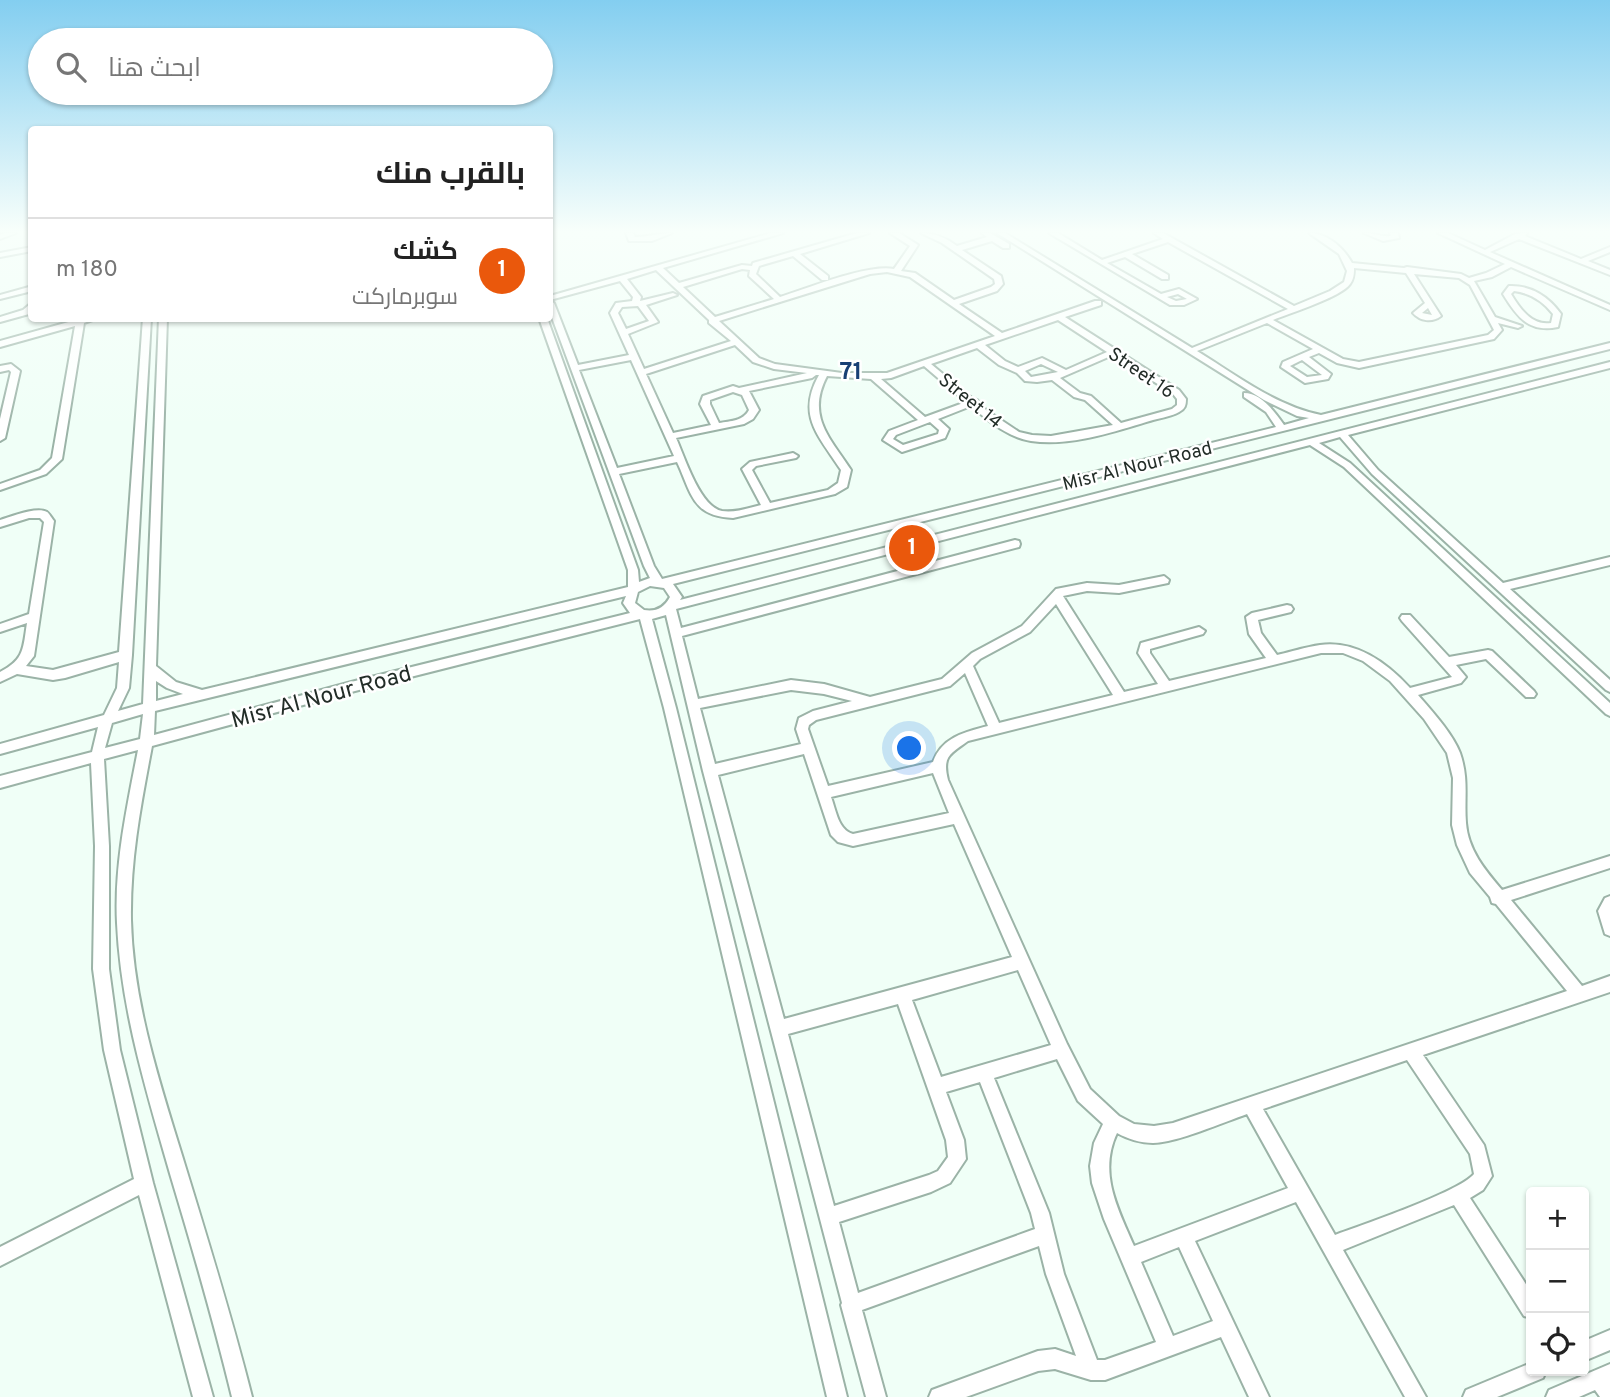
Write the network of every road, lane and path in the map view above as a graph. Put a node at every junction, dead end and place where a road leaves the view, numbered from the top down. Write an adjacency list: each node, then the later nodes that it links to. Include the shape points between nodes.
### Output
1 (638, 298): 17 (street)
2 (656, 298): 17 (street)
3 (686, 298): 31 (street)
4 (784, 298): 15 (street)
5 (946, 298): 18 (street)
6 (967, 298): 18 (street)
7 (1092, 298): 19 (street)
8 (1102, 298): 36 (street)
9 (1274, 298): 26 (street)
10 (1318, 298): 26 (street)
11 (1425, 298): 20 (street)
12 (1485, 298): 28 (street)
13 (1510, 298): 22 (street)
14 (1540, 298): 22 (street, via 1557,314 1551,327 1523,317)
15 (779, 300): 31 (street)
16 (1603, 301): 24 (street)
17 (638, 303): 39 (street, via 614,308); 39 (street, via 654,323)
18 (953, 303): 40 (street)
19 (1098, 303): 27 (street); 37 (street)
20 (1429, 304)
21 (1504, 304): 22 (street)
22 (1514, 305)
23 (553, 308): 52 (street)
24 (1610, 308)
25 (28, 309): 29 (street)
26 (1294, 309): 30 (street)
27 (1059, 317): 40 (street); 47 (street, Street 16)
28 (1494, 319): 38 (street); 45 (street, via 1498,330 1491,337 1368,365 1345,363)
29 (0, 320)
30 (1268, 320): 45 (street); 46 (street)
31 (712, 321): 41 (street)
32 (80, 322): 42 (street); 84 (street, via 57,459 43,472)
33 (147, 322): 104 (street)
34 (163, 322): 108 (street)
35 (544, 322): 91 (street)
36 (1145, 322): 37 (street); 46 (street)
37 (1135, 326): 70 (street, via 1264,406)
38 (1518, 327)
39 (623, 333): 48 (street)
40 (1002, 337): 43 (street)
41 (735, 342): 56 (street); 57 (street, via 761,363)
42 (0, 344)
43 (979, 345): 50 (street); 54 (street)
44 (1610, 346): 58 (street, Misr Al Nour Road)
45 (1320, 349): 49 (street)
46 (1191, 351): 66 (street, via 1280,405)
47 (1114, 352): 55 (street); 68 (street, Street 16, via 1175,392 1182,403 1175,411)
48 (634, 357): 52 (street); 56 (street)
49 (1303, 357)
50 (926, 364): 60 (street); 65 (street, Street 14)
51 (1610, 365): 62 (street, Misr Al Nour Road)
52 (574, 368): 81 (street)
53 (0, 369): 73 (street, via 16,371)
54 (1020, 371): 55 (street, via 1042,361); 59 (street, via 1033,380)
55 (1063, 372): 59 (street)
56 (641, 373): 72 (street)
57 (822, 373): 60 (street); 63 (street); 86 (street, via 812,413 846,470 846,480 831,492)
58 (1506, 373): 61 (street, Misr Al Nour Road); 62 (street, via 1510,382)
59 (1052, 376): 68 (street, via 1088,398)
60 (875, 378): 67 (street)
61 (1477, 380): 64 (street, via 1494,385); 66 (street, Misr Al Nour Road)
62 (1527, 387): 64 (street, Misr Al Nour Road)
63 (741, 390): 69 (street, via 706,398); 69 (street, via 753,414 741,422)
64 (1501, 394): 71 (street, Misr Al Nour Road)
65 (974, 402): 67 (street); 74 (street, Street 14, via 1016,434)
66 (1324, 418): 70 (street, Misr Al Nour Road)
67 (928, 419): 67 (street, via 944,429 942,436 902,449 888,440 892,433)
68 (1118, 425): 74 (street, Street 16)
69 (716, 426): 72 (street)
70 (1282, 429): 80 (street, Misr Al Nour Road)
71 (1342, 434): 75 (street, Misr Al Nour Road); 78 (street)
72 (670, 436): 77 (street)
73 (0, 438)
74 (1059, 440)
75 (1311, 442): 79 (street); 83 (street, Misr Al Nour Road)
76 (793, 456): 86 (street, via 747,469)
77 (680, 458): 81 (street); 86 (street, via 701,504 710,512 733,515)
78 (1364, 462): 79 (street); 94 (street)
79 (1347, 465): 120 (street)
80 (1129, 467): 82 (street, Misr Al Nour Road); 83 (street, via 1134,480)
81 (614, 472): 90 (street)
82 (1101, 474): 85 (street, via 1119,482); 93 (street, Misr Al Nour Road)
83 (1148, 484): 85 (street, Misr Al Nour Road)
84 (0, 488)
85 (1119, 491): 99 (street, Misr Al Nour Road)
86 (767, 507)
87 (0, 524): 98 (street, via 36,513 48,517)
88 (1015, 544): 99 (street)
89 (1610, 561): 94 (street)
90 (649, 566): 91 (street); 93 (street)
91 (633, 570): 95 (street)
92 (1164, 580): 96 (street, via 1119,589 1087,587)
93 (661, 582): 95 (street); 99 (street, via 675,592)
94 (1502, 587): 112 (street)
95 (634, 589): 101 (street, via 630,607); 115 (street, Misr Al Nour Road)
96 (1056, 595): 107 (street, via 1026,629); 116 (street)
97 (1287, 609): 105 (street, via 1251,620 1253,632)
98 (34, 617): 102 (street); 109 (street, via 28,656)
99 (672, 618): 101 (street); 118 (street)
100 (1406, 618): 106 (street)
101 (646, 620): 123 (street, Misr Al Nour Road, via 355,686); 167 (street)
102 (0, 628)
103 (1199, 631): 111 (street, via 1145,646 1144,653)
104 (126, 655): 109 (street, via 53,675); 121 (street, via 122,688)
105 (1274, 660): 111 (street); 113 (street, via 1321,649 1344,649 1378,664)
106 (1446, 662): 113 (street, via 1458,679); 114 (street, via 1488,654)
107 (965, 663): 117 (street, via 954,677 936,687); 122 (street)
108 (150, 667): 115 (street, via 170,685); 119 (street)
109 (16, 669): 110 (street)
110 (0, 677)
111 (1166, 686): 116 (street)
112 (1610, 687)
113 (1409, 694): 133 (street, via 1453,751 1461,778 1462,838 1475,868)
114 (1530, 694)
115 (205, 695): 119 (street, Misr Al Nour Road)
116 (1120, 696): 122 (street)
117 (876, 702): 118 (street, via 791,685); 124 (street, via 808,717 802,726)
118 (693, 705): 128 (street)
119 (150, 708): 121 (street, Misr Al Nour Road); 123 (street)
120 (1610, 710)
121 (110, 718): 125 (street, Misr Al Nour Road); 126 (street)
122 (995, 728): 127 (street, via 952,743)
123 (145, 742): 126 (street, Misr Al Nour Road); 166 (street, via 124,887 134,1011)
124 (808, 748): 128 (street); 130 (street)
125 (0, 749)
126 (97, 757): 129 (street, Misr Al Nour Road); 147 (street, via 101,970 112,1050)
127 (938, 766): 130 (street); 131 (street)
128 (710, 771): 140 (street)
129 (0, 782)
130 (823, 793): 131 (street, via 836,831 848,840)
131 (957, 817): 136 (street)
132 (1610, 862): 133 (street)
133 (1497, 898): 138 (street)
134 (1610, 903): 135 (street, via 1605,911)
135 (1610, 929)
136 (1022, 962): 139 (street); 141 (street)
137 (1610, 984): 138 (street)
138 (1579, 994): 142 (street)
139 (903, 995): 140 (street); 144 (street)
140 (778, 1029): 150 (street)
141 (1061, 1049): 143 (street); 146 (street, via 1084,1095)
142 (1411, 1052): 145 (street); 149 (street, via 1471,1139 1482,1164 1483,1176 1477,1184)
143 (984, 1073): 144 (street); 151 (street)
144 (936, 1087): 150 (street, via 955,1140 957,1159 952,1170 931,1183)
145 (1252, 1106): 146 (street, via 1154,1135); 148 (street)
146 (1113, 1122): 154 (street, via 1099,1166 1106,1201)
147 (144, 1183): 155 (street); 165 (street)
148 (1300, 1192): 152 (street); 153 (street)
149 (1458, 1195): 153 (street); 156 (street)
150 (828, 1217): 157 (street)
151 (1046, 1234): 157 (street); 162 (street, via 1055,1273)
152 (1182, 1236): 154 (street); 158 (street)
153 (1331, 1246): 171 (street)
154 (1129, 1256): 160 (street)
155 (0, 1257)
156 (1526, 1301)
157 (850, 1305): 168 (street)
158 (1226, 1326): 160 (street); 170 (street)
159 (1610, 1340): 161 (street)
160 (1168, 1348): 162 (street, via 1116,1367)
161 (1589, 1349)
162 (1091, 1370): 169 (street, via 1055,1359 1038,1361)
163 (1526, 1375): 172 (street)
164 (1606, 1383): 173 (street)
165 (202, 1397)
166 (242, 1397)
167 (837, 1397)
168 (876, 1397)
169 (939, 1397)
170 (1259, 1397)
171 (1416, 1397)
172 (1473, 1397)
173 (1556, 1397)

